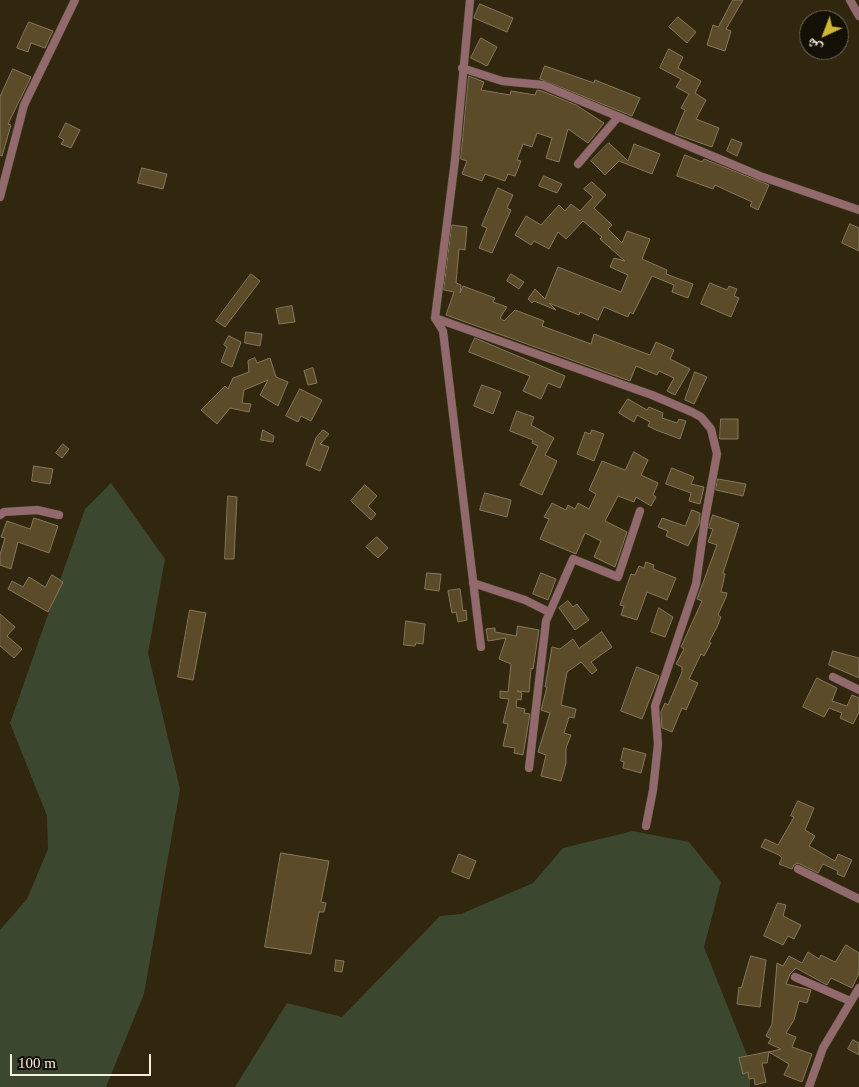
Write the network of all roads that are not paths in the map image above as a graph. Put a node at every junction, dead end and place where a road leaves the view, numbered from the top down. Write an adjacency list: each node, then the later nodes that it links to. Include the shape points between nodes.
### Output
1 (75, 0): 9 (street, via 24,105)
2 (470, 0): 6 (street)
3 (850, 1): 4 (street); 5 (street)
4 (859, 4)
5 (859, 16)
6 (462, 68): 7 (street, via 502,81 543,85); 11 (street, via 455,160)
7 (618, 117): 8 (street); 10 (street, via 760,176)
8 (578, 164)
9 (0, 198)
10 (859, 210)
11 (435, 318): 15 (street, via 443,331); 21 (street, via 652,395 701,417 710,429 717,454 696,584 655,706 658,744)
12 (640, 511): 16 (street, via 618,577 574,559)
13 (0, 515): 14 (street, via 37,510)
14 (59, 515)
15 (473, 583): 16 (street); 17 (street)
16 (550, 612): 20 (street, via 546,621)
17 (481, 647)
18 (833, 678): 19 (street)
19 (859, 690)
20 (529, 768)
21 (646, 826)
22 (798, 869): 23 (street)
23 (859, 898)
24 (795, 977): 26 (street)
25 (859, 988): 26 (street)
26 (850, 1001): 27 (street, via 823,1048)
27 (809, 1087)

